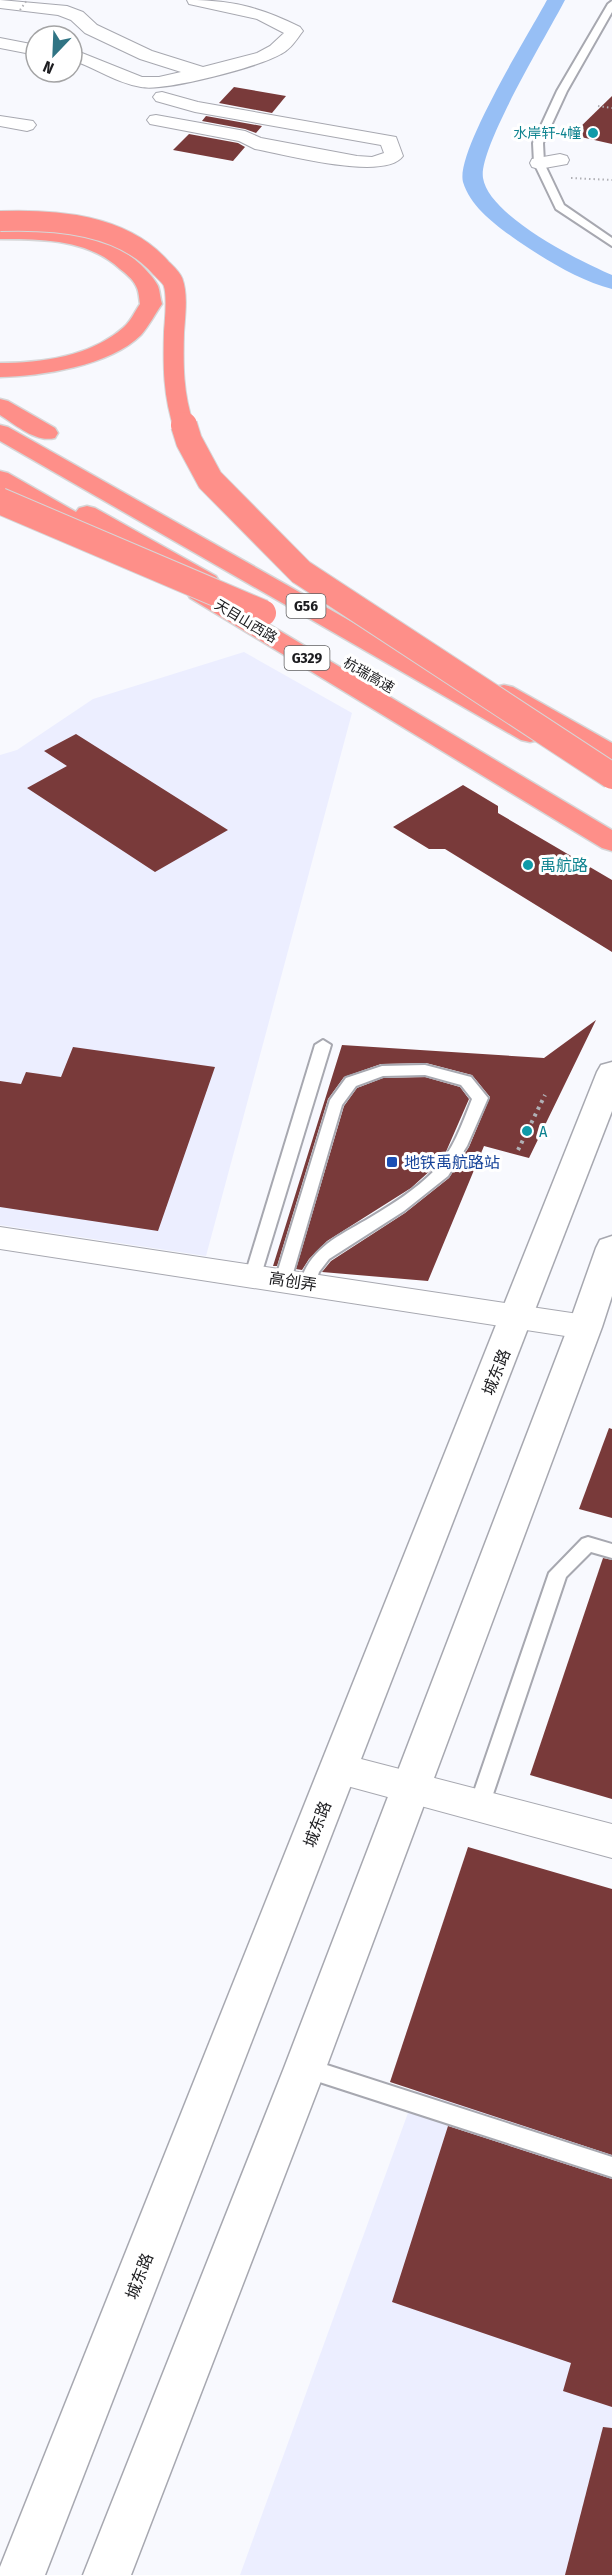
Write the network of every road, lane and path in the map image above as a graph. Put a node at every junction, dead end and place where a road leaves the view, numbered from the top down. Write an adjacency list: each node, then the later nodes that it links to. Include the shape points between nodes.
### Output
1 (27, 0): 5 (path, bridge)
2 (195, 0): 9 (street, via 263,15 294,31 290,41 263,56)
3 (0, 3): 9 (street, via 77,16 91,29 146,54)
4 (612, 4): 19 (lane, via 562,91 538,143)
5 (20, 10)
6 (0, 44): 7 (street)
7 (24, 48)
8 (84, 59): 10 (street)
9 (202, 72): 10 (street)
10 (154, 87): 16 (street, via 195,107)
11 (598, 106): 12 (path)
12 (612, 108)
13 (0, 120): 15 (street)
14 (156, 120): 17 (street)
15 (27, 125)
16 (356, 135): 17 (street); 17 (street, via 389,141 394,156 373,163)
17 (336, 158)
18 (560, 160): 19 (street)
19 (543, 171): 20 (path); 23 (lane, via 560,207)
20 (612, 180)
21 (0, 221): 32 (highway, bridge, via 36,220 106,232 151,256 173,281 177,406 189,441 210,480 301,572)
22 (0, 233): 24 (highway, via 31,232 90,242 128,263 146,284 151,304 131,333 109,346 53,364)
23 (612, 243)
24 (0, 370)
25 (0, 406): 31 (highway)
26 (0, 432): 33 (highway, 杭瑞高速 / G56)
27 (0, 462): 30 (highway, 杭瑞高速 / G56, bridge)
28 (0, 478): 35 (highway, 天目山西路 / G329, via 167,573)
29 (0, 501): 30 (highway, bridge)
30 (263, 613): 34 (highway, 杭瑞高速 / G56)
31 (612, 754)
32 (612, 776)
33 (612, 781)
34 (612, 816)
35 (612, 843)
36 (323, 1045): 42 (lane)
37 (612, 1072): 44 (street, 城东路)
38 (545, 1095): 39 (path)
39 (518, 1150)
40 (0, 1238): 42 (street, 高创弄)
41 (612, 1248): 45 (street)
42 (253, 1275): 43 (street, 高创弄)
43 (296, 1282): 43 (lane, via 336,1243 374,1223 442,1172 480,1098 466,1080 424,1070 382,1071 351,1082 335,1104); 44 (street, 高创弄)
44 (517, 1317): 45 (street, 高创弄); 47 (street, 城东路)
45 (585, 1327): 48 (street)
46 (612, 1551): 49 (lane, via 588,1544 558,1573)
47 (338, 1769): 48 (street); 53 (street, 城东路)
48 (411, 1789): 49 (street); 51 (street)
49 (478, 1806): 50 (street)
50 (612, 1841)
51 (306, 2068): 52 (lane); 54 (street)
52 (612, 2167)
53 (21, 2575)
54 (107, 2575)

